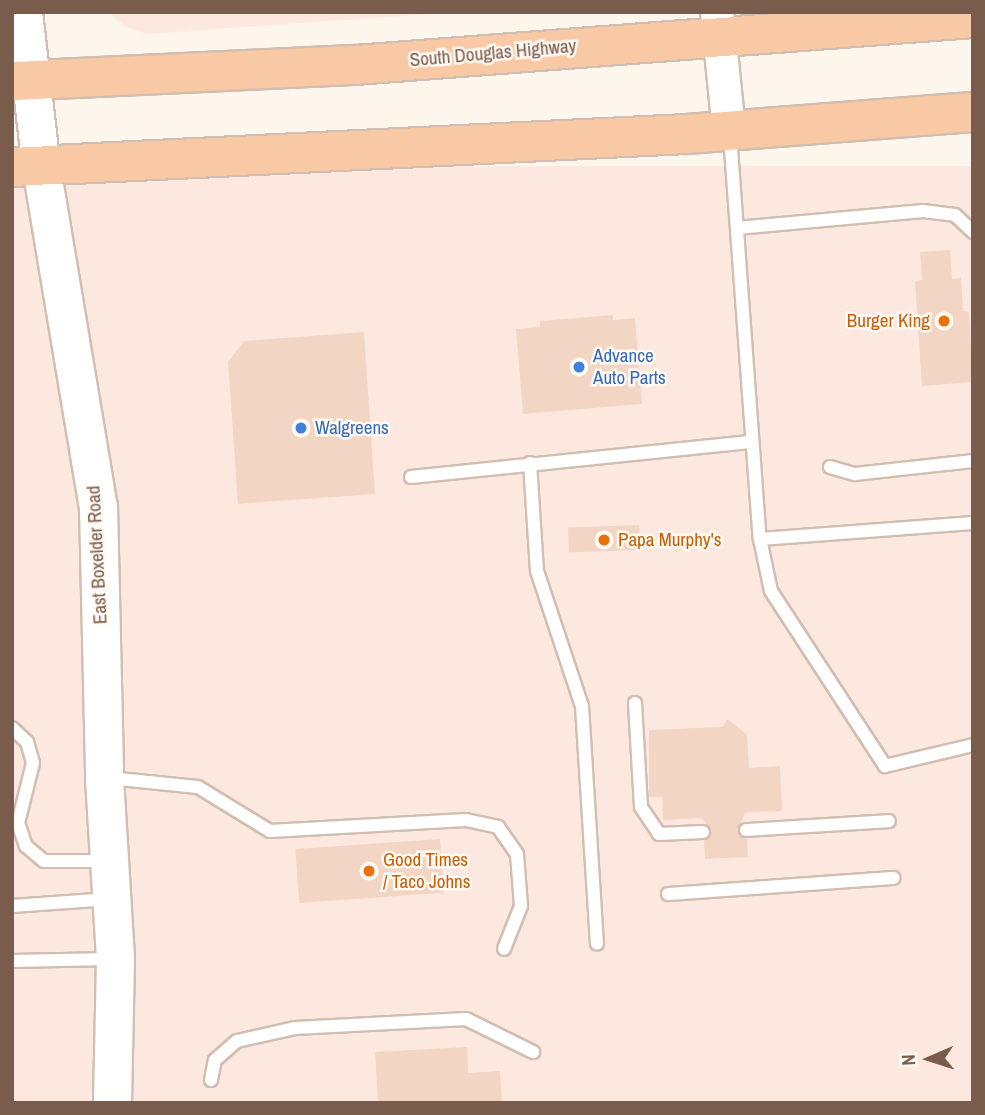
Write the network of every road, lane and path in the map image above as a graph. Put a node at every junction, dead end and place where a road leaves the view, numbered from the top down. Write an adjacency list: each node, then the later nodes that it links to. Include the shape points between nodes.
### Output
1 (23, 12): 4 (main road, East Boxelder Road)
2 (973, 18): 3 (highway, South Douglas Highway)
3 (718, 24): 4 (highway, South Douglas Highway, via 355,65); 6 (street)
4 (20, 80): 7 (main road, East Boxelder Road)
5 (973, 111): 6 (highway)
6 (729, 131): 7 (highway); 8 (lane)
7 (26, 167): 20 (main road, East Boxelder Road, via 98,506)
8 (737, 228): 9 (lane, via 923,211 955,215); 10 (lane)
9 (973, 232)
10 (752, 442): 12 (lane); 16 (lane)
11 (973, 461): 13 (lane, via 855,474)
12 (530, 463): 14 (lane); 29 (lane, via 537,571 582,706)
13 (830, 467)
14 (411, 477)
15 (973, 523): 16 (lane)
16 (760, 539): 19 (lane, via 771,591 885,766)
17 (635, 703): 23 (lane, via 641,807 659,834)
18 (12, 727): 24 (lane, via 27,743 33,763 18,823 26,846 44,861)
19 (973, 745)
20 (104, 778): 24 (main road, East Boxelder Road); 30 (lane, via 198,786 270,831 466,820 498,827 517,854 521,906)
21 (889, 821): 22 (lane)
22 (746, 830)
23 (703, 832)
24 (108, 861): 27 (main road, East Boxelder Road)
25 (893, 878): 26 (lane)
26 (668, 894)
27 (111, 899): 28 (lane); 31 (main road, East Boxelder Road)
28 (12, 906)
29 (597, 944)
30 (504, 949)
31 (115, 959): 32 (lane); 35 (main road, East Boxelder Road)
32 (12, 961)
33 (533, 1052): 34 (lane, via 466,1019 295,1028 237,1041 215,1060)
34 (211, 1080)
35 (112, 1103)

